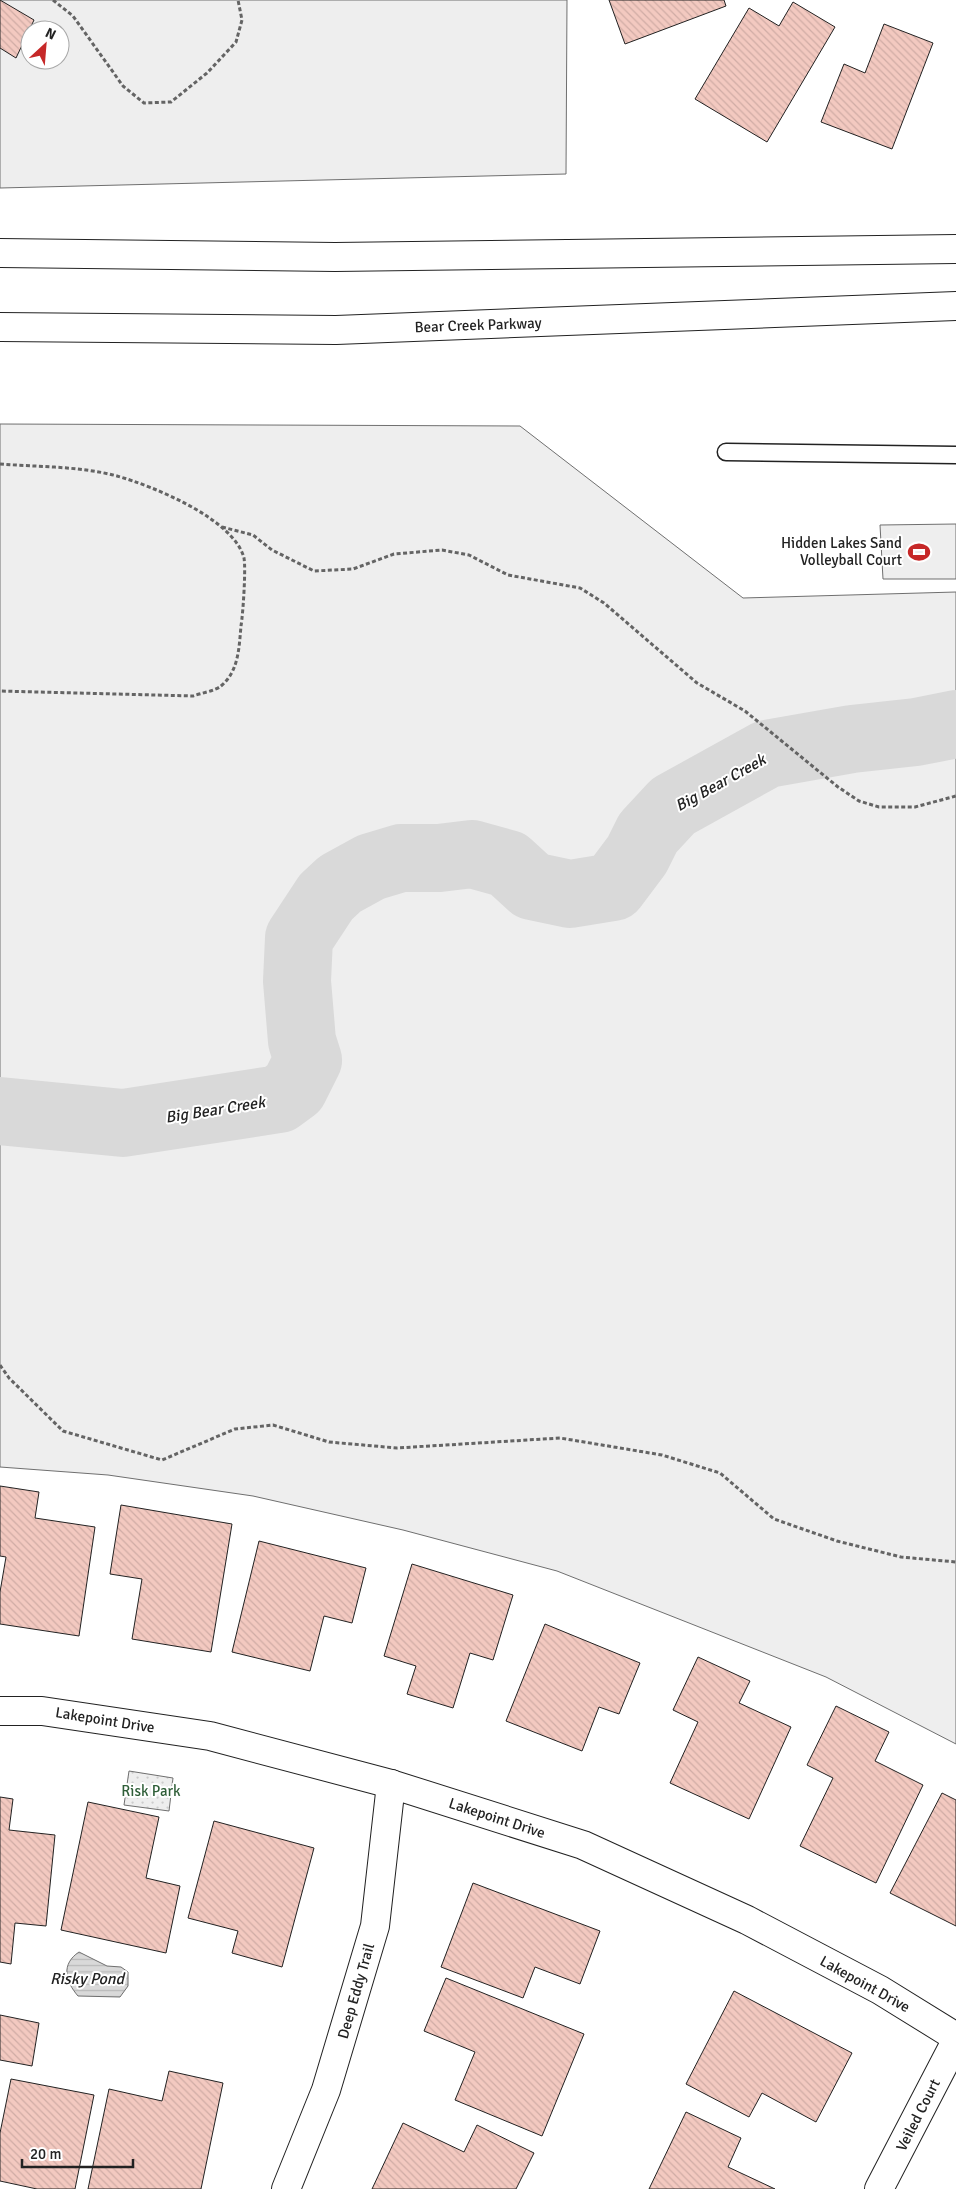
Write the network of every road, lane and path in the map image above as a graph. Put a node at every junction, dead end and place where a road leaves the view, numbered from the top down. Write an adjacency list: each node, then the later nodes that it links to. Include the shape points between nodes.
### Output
1 (53, 0): 2 (path, via 73,16 122,86 144,103 171,102 207,73 236,42 242,20)
2 (238, 0)
3 (956, 249): 4 (main road, via 334,257)
4 (0, 253)
5 (956, 306): 6 (main road, Bear Creek Parkway, via 336,330)
6 (0, 327)
7 (726, 452): 8 (lane)
8 (956, 455)
9 (0, 464): 10 (path, via 83,470 116,476 186,505)
10 (222, 527): 11 (path, via 237,544 244,559 237,661 231,675 220,687 193,696); 12 (path, via 253,535 272,550 314,571 353,569 394,554 442,550 469,555 508,575 580,588 604,603 697,683 746,711 859,801 879,807 915,806)
11 (0, 691)
12 (956, 796)
13 (0, 1365): 14 (path, via 63,1431 162,1460 235,1429 273,1425 329,1442 397,1448 560,1438 662,1455 720,1473 774,1519 836,1541 901,1557)
14 (956, 1562)
15 (0, 1711): 16 (main road, Lakepoint Drive, via 42,1710 210,1736)
16 (391, 1784): 17 (main road, Lakepoint Drive, via 583,1845 747,1920 880,1990); 19 (main road, Deep Eddy Trail, via 375,1926 326,2090)
17 (956, 2037)
18 (956, 2041): 20 (main road, Veiled Court)
19 (286, 2189)
20 (880, 2189)

